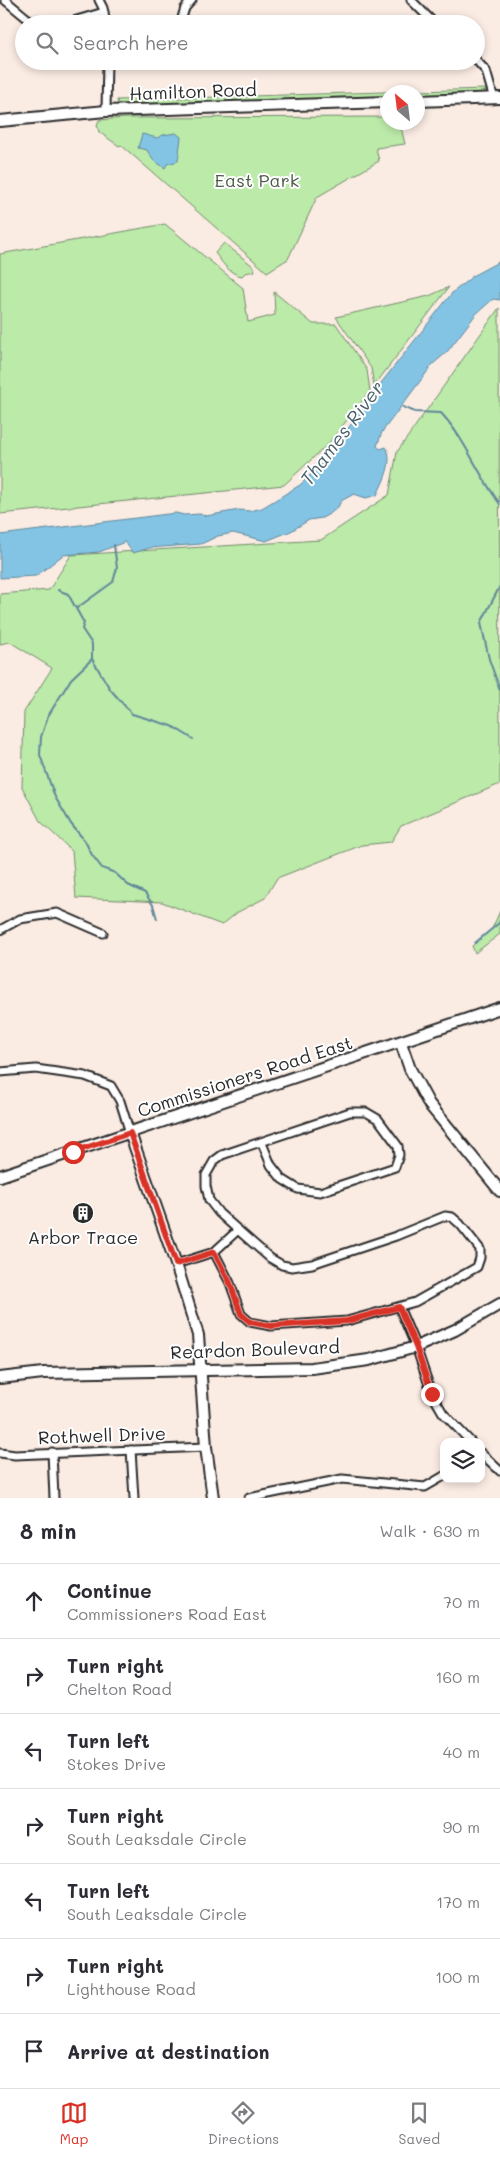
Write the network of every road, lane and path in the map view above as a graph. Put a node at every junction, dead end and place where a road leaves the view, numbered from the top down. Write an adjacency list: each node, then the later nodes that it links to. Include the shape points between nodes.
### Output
1 (5, 0): 6 (street)
2 (99, 0): 5 (street)
3 (192, 0): 9 (street)
4 (411, 0): 10 (street)
5 (104, 12): 7 (street); 8 (street)
6 (23, 15)
7 (94, 15)
8 (104, 15)
9 (183, 15)
10 (425, 15)
11 (107, 70): 16 (street)
12 (485, 70): 13 (street)
13 (497, 99): 14 (main road)
14 (425, 101)
15 (380, 102): 16 (main road, Hamilton Road)
16 (106, 111): 17 (main road, Hamilton Road)
17 (0, 121)
18 (0, 930): 19 (street, via 20,920 57,913)
19 (103, 933)
20 (500, 1008): 21 (main road, Commissioners Road East)
21 (401, 1043): 23 (main road, Commissioners Road East); 26 (main road, via 410,1069 430,1104)
22 (0, 1072): 23 (street, via 36,1069 85,1076 111,1086 120,1101)
23 (130, 1133): 25 (main road, Commissioners Road East); 29 (main road)
24 (262, 1143): 24 (street, via 350,1112 366,1112 378,1119 398,1146 399,1155 394,1167 320,1192 298,1189 282,1179); 27 (street, via 222,1155 206,1175 209,1200)
25 (0, 1176)
26 (500, 1191)
27 (238, 1230): 28 (street); 31 (street, via 282,1265 303,1266 396,1236 445,1216 452,1218 480,1249 477,1267 415,1302)
28 (214, 1252): 29 (street); 31 (street, via 241,1314 250,1322 271,1326 347,1321)
29 (176, 1264): 33 (main road, via 198,1335)
30 (500, 1304): 32 (main road, Reardon Boulevard)
31 (399, 1307): 32 (street)
32 (416, 1347): 33 (main road, Reardon Boulevard, via 369,1360 312,1368); 35 (street, via 432,1394 444,1413)
33 (201, 1369): 34 (main road, Reardon Boulevard, via 43,1373); 36 (main road)
34 (0, 1378)
35 (467, 1438)
36 (206, 1447): 37 (street, Rothwell Drive); 46 (main road)
37 (131, 1450): 38 (street, Rothwell Drive); 45 (street)
38 (52, 1452): 39 (street, Rothwell Drive); 44 (street)
39 (0, 1453)
40 (485, 1456): 41 (street)
41 (500, 1472)
42 (440, 1479): 43 (street, via 425,1487 342,1479)
43 (292, 1489): 47 (street); 48 (street)
44 (54, 1498)
45 (134, 1498)
46 (213, 1498)
47 (249, 1498)
48 (294, 1498)

